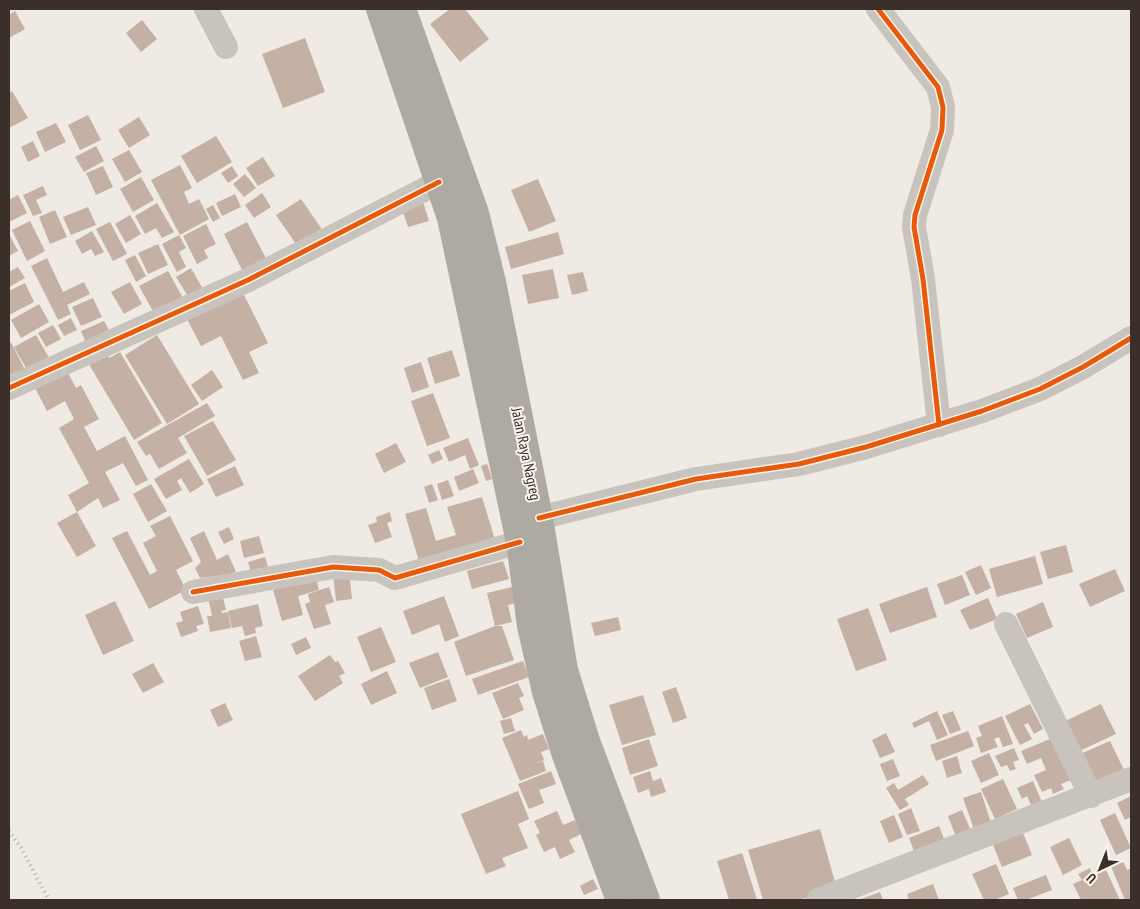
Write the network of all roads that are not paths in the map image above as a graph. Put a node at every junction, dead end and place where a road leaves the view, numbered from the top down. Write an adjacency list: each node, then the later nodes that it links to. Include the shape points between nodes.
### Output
1 (206, 9): 5 (street)
2 (380, 9): 6 (highway, Jalan Raya Nagreg)
3 (402, 9): 10 (highway, Jalan Raya Nagreg, via 475,213)
4 (878, 9): 9 (street, via 938,87 943,108 942,130 915,215 914,228 923,279)
5 (226, 46)
6 (439, 182): 8 (street, via 248,280); 11 (highway, Jalan Raya Nagreg, via 451,218)
7 (1131, 338): 9 (street, via 1040,389)
8 (9, 388)
9 (939, 425): 10 (street, via 832,457 696,479)
10 (539, 518): 17 (highway, Jalan Raya Nagreg, via 564,670 586,741)
11 (520, 542): 12 (street, via 394,578 379,570 333,567); 16 (highway, Jalan Raya Nagreg, via 531,626 546,692)
12 (192, 592)
13 (1006, 624): 15 (street)
14 (1131, 779): 15 (street)
15 (1091, 796): 18 (street)
16 (620, 900)
17 (646, 900)
18 (818, 900)

